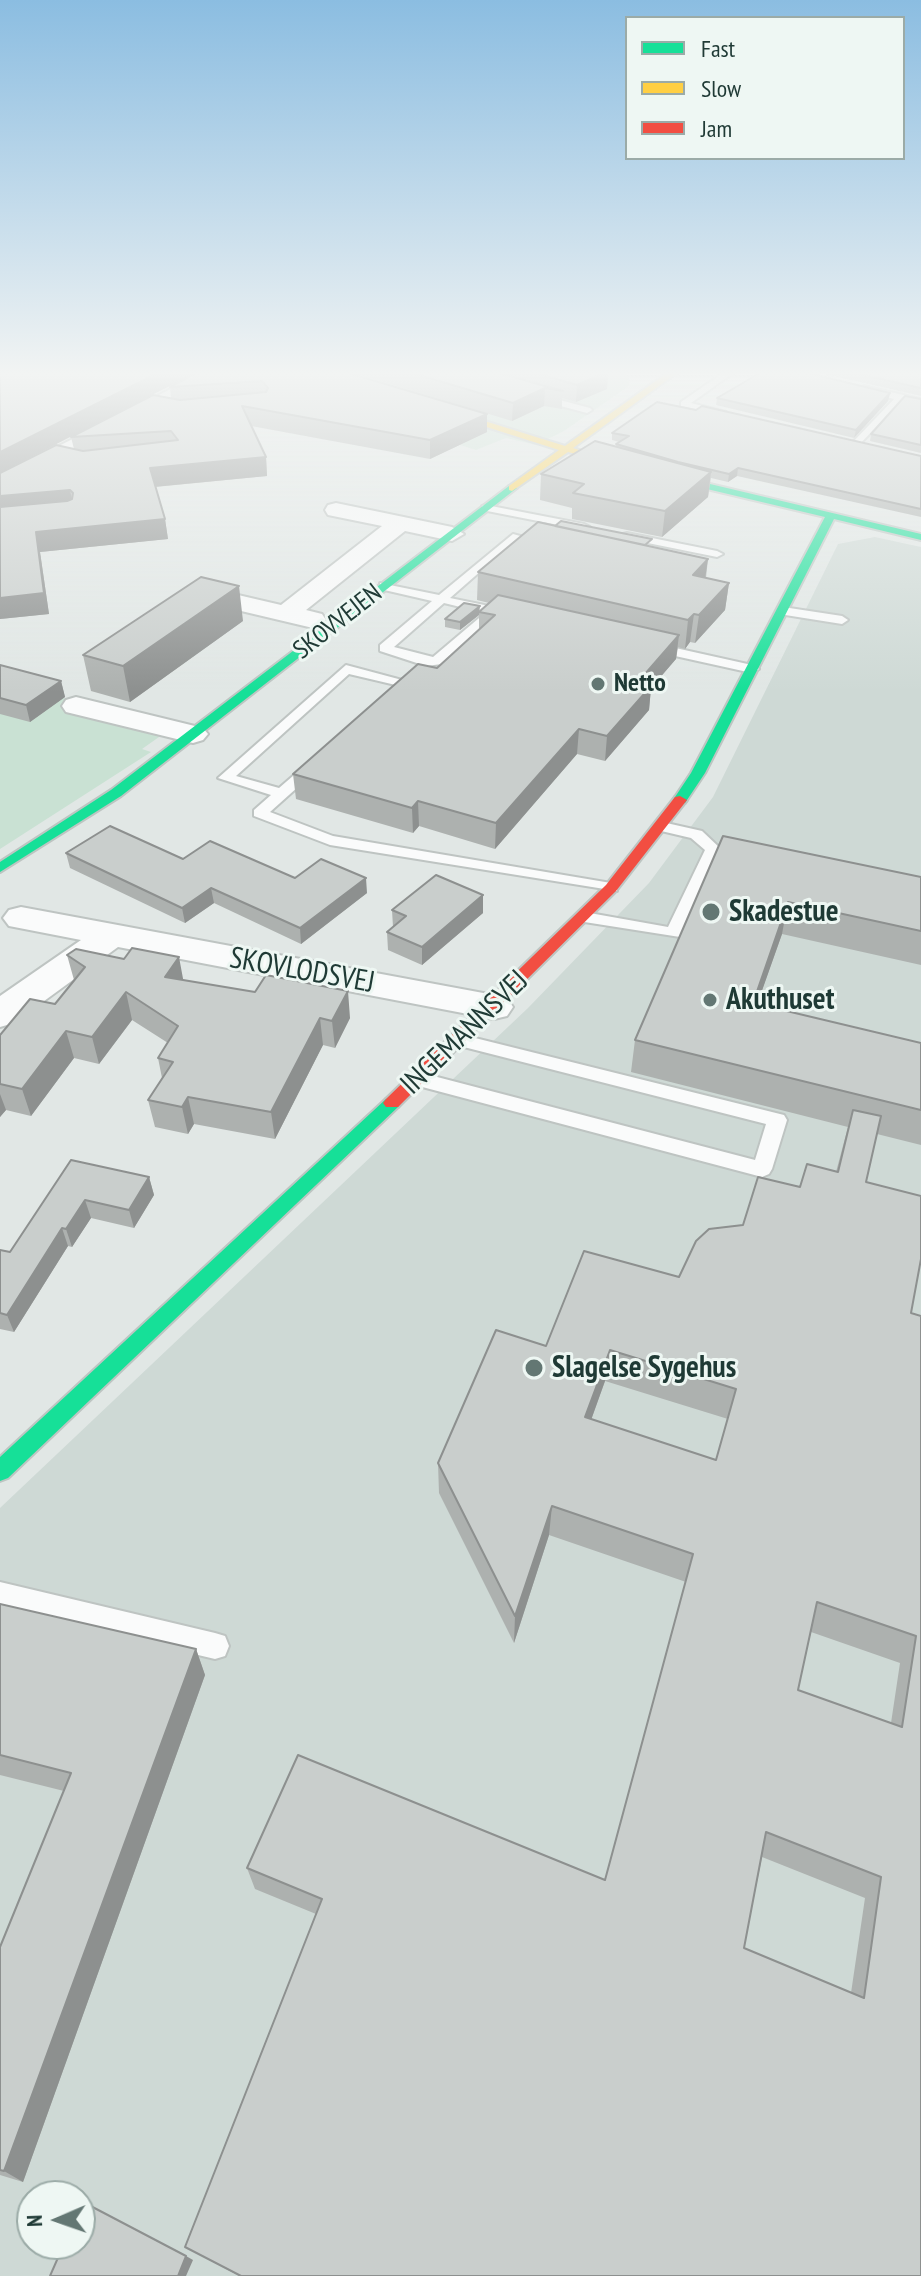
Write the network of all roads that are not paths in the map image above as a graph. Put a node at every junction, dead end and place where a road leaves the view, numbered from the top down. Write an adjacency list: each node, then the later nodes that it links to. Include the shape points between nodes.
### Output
1 (523, 479): 3 (street, SKOVVEJEN)
2 (679, 479): 5 (street)
3 (486, 508): 7 (lane); 9 (street, SKOVVEJEN)
4 (336, 510): 6 (street)
5 (830, 517): 10 (street); 17 (street, INGEMANNSVEJ)
6 (401, 523): 9 (street); 18 (street)
7 (594, 529)
8 (609, 532): 12 (lane)
9 (452, 534): 13 (street, SKOVVEJEN)
10 (921, 537)
11 (557, 546): 15 (lane, via 513,537)
12 (717, 554)
13 (384, 586): 15 (lane); 21 (street, SKOVVEJEN)
14 (208, 596): 18 (street)
15 (441, 599): 16 (lane); 16 (lane, via 385,648 437,661)
16 (495, 611): 19 (lane)
17 (783, 611): 20 (lane); 23 (street, INGEMANNSVEJ)
18 (285, 614): 21 (street)
19 (511, 615)
20 (842, 620)
21 (333, 625): 26 (street, SKOVVEJEN)
22 (634, 642): 23 (lane)
23 (752, 669): 29 (street, INGEMANNSVEJ, via 698,773)
24 (387, 704): 28 (lane, via 410,684 346,669 225,778)
25 (76, 706): 26 (street)
26 (193, 734): 30 (street, SKOVVEJEN, via 116,793)
27 (328, 753): 28 (lane)
28 (282, 793): 31 (lane, via 259,813 330,840)
29 (662, 827): 31 (street, INGEMANNSVEJ); 32 (lane, via 696,834 720,850 674,933)
30 (0, 868)
31 (611, 888): 32 (street, INGEMANNSVEJ)
32 (584, 917): 35 (street, INGEMANNSVEJ)
33 (21, 918): 34 (street, SKOVLODSVEJ)
34 (109, 937): 35 (street, SKOVLODSVEJ); 36 (street)
35 (494, 1007): 37 (street, INGEMANNSVEJ)
36 (0, 1014)
37 (459, 1040): 38 (street, INGEMANNSVEJ); 38 (lane, via 777,1120 762,1169)
38 (418, 1079): 39 (street, INGEMANNSVEJ)
39 (0, 1471)
40 (0, 1595): 41 (lane)
41 (215, 1646)

